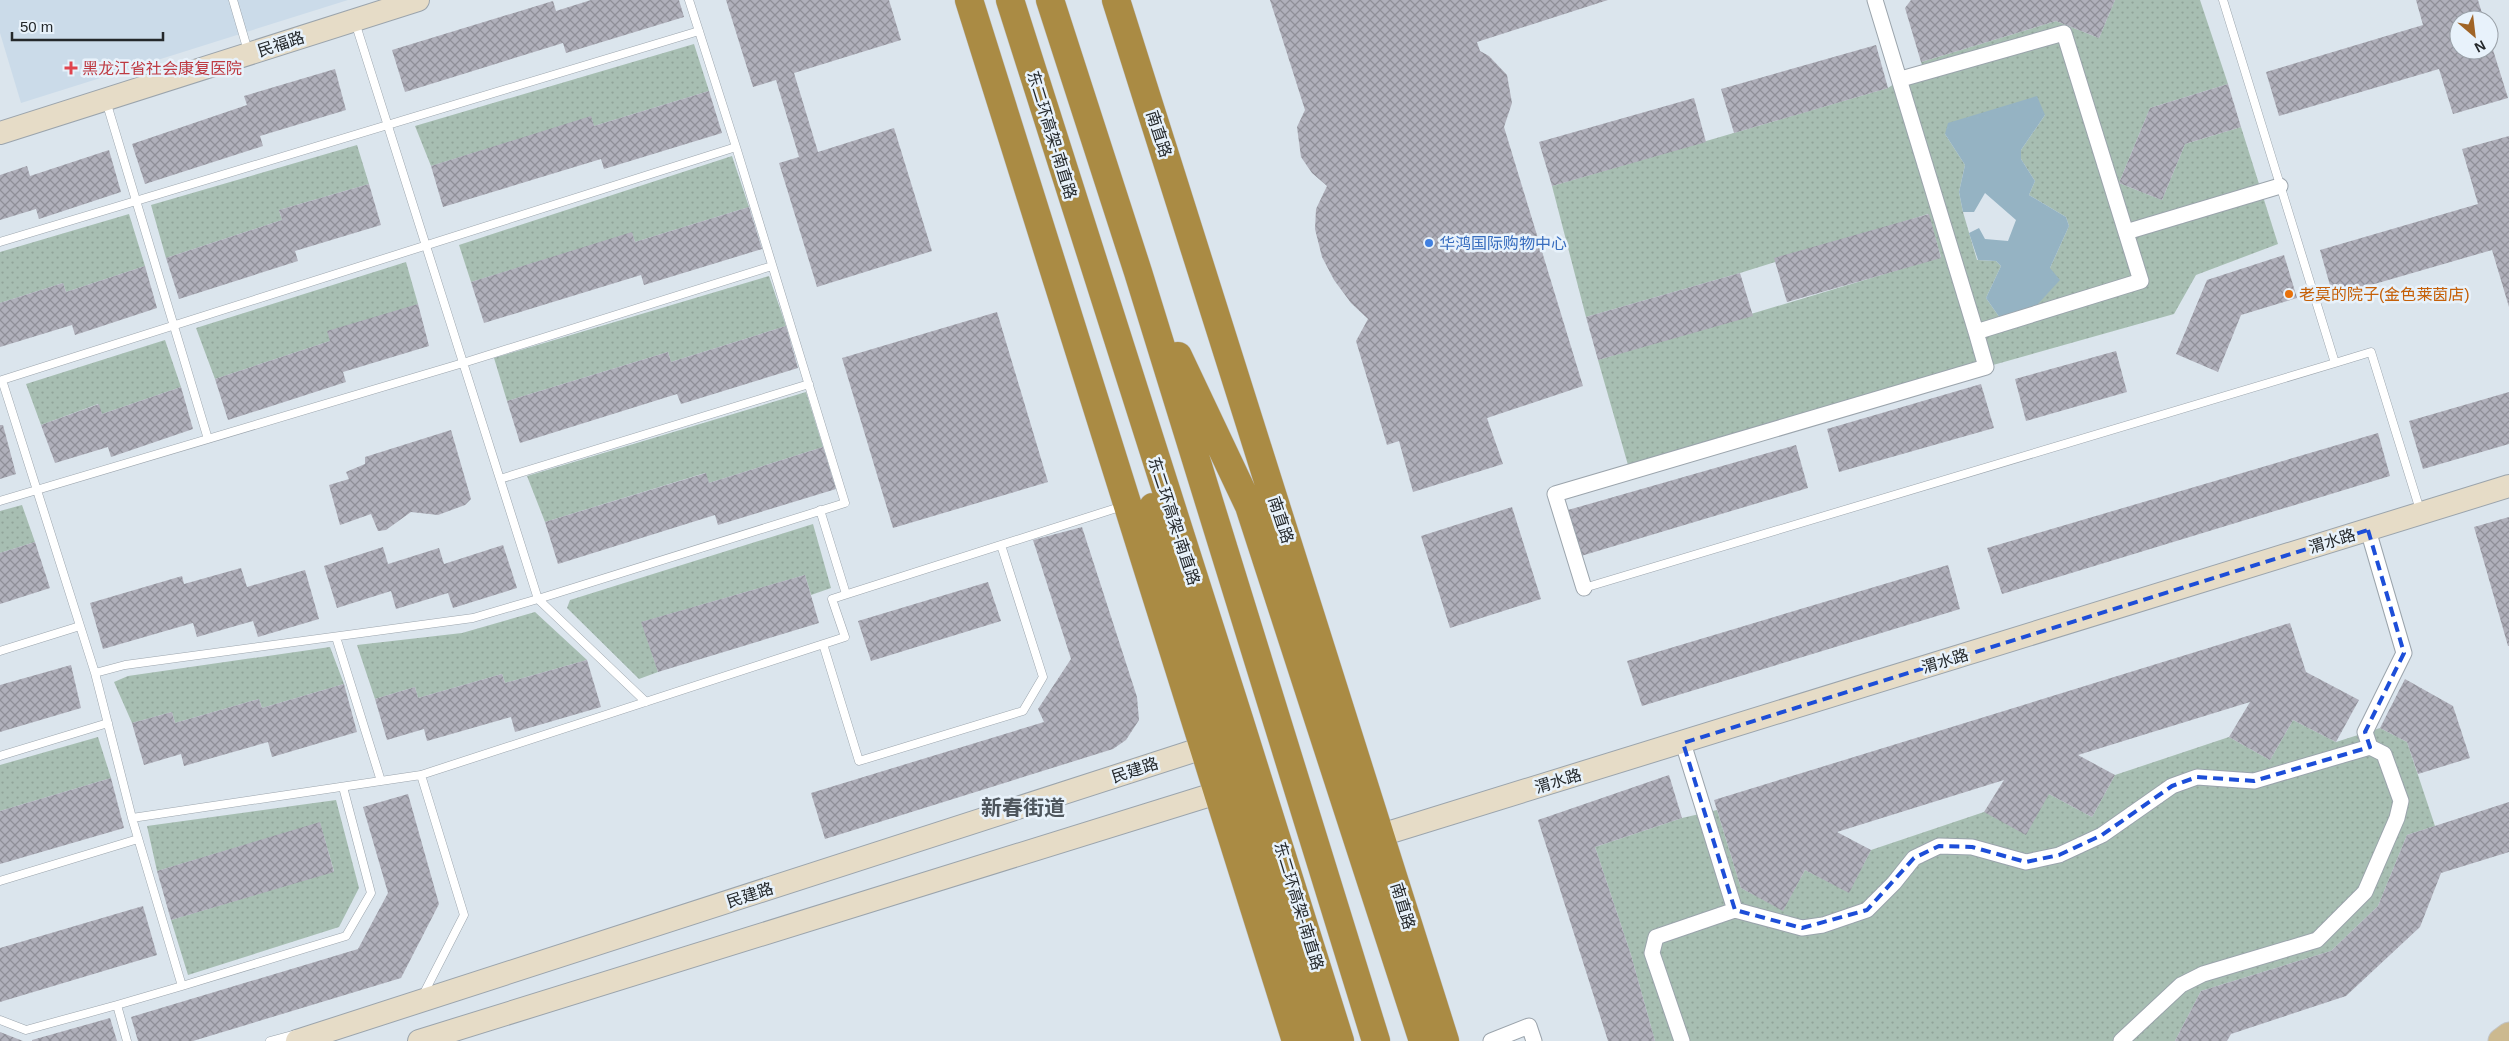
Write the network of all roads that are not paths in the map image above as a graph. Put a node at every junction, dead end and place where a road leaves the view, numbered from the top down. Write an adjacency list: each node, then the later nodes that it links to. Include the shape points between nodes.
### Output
1 (233, 0): 12 (lane)
2 (418, 0): 10 (street, 民福路)
3 (690, 0): 11 (lane)
4 (969, 0): 36 (highway)
5 (1010, 0): 24 (highway, 东二环高架-南直路)
6 (1050, 0): 23 (highway)
7 (1116, 0): 60 (highway, 南直路)
8 (1876, 0): 13 (street)
9 (2223, 0): 17 (lane)
10 (355, 20): 12 (street, 民福路); 21 (lane)
11 (699, 31): 16 (lane); 18 (lane)
12 (248, 54): 14 (street, 民福路)
13 (1901, 80): 19 (street, via 2064,33); 26 (street)
14 (105, 99): 15 (street, 民福路); 18 (lane)
15 (0, 133)
16 (736, 147): 21 (lane); 22 (lane)
17 (2280, 186): 19 (street); 28 (lane)
18 (136, 201): 20 (lane); 25 (lane)
19 (2126, 232): 26 (street, via 2141,281)
20 (0, 242)
21 (426, 244): 25 (lane); 27 (lane)
22 (772, 266): 27 (lane); 30 (lane)
23 (1138, 272): 75 (highway); 76 (highway, via 1249,506)
24 (1101, 292): 73 (highway, via 1162,548); 74 (highway, 东二环高架-南直路, via 1269,810)
25 (173, 326): 29 (lane); 31 (lane)
26 (1976, 332): 41 (street, via 1986,366 1555,494)
27 (463, 362): 31 (lane); 32 (lane)
28 (2335, 363): 38 (lane, via 2370,352); 41 (lane)
29 (1, 380): 34 (lane)
30 (808, 384): 32 (lane); 37 (lane, via 845,503)
31 (208, 439): 34 (lane)
32 (500, 479): 43 (lane)
33 (2509, 486): 38 (street, 渭水路)
34 (37, 490): 35 (lane); 44 (lane)
35 (0, 501)
36 (1127, 504): 40 (lane); 52 (highway)
37 (820, 510): 42 (lane); 43 (lane)
38 (2421, 514): 39 (street, 渭水路)
39 (2368, 530): 51 (street, 渭水路); 53 (street, via 2404,653 2365,732)
40 (1002, 546): 42 (lane); 46 (lane, via 1043,677 1023,711 860,762)
41 (1584, 588)
42 (846, 594): 46 (lane, via 832,599 845,637)
43 (538, 599): 45 (lane, via 473,618); 49 (lane)
44 (80, 626): 47 (lane); 48 (lane)
45 (336, 637): 48 (lane, via 125,665); 56 (lane)
46 (823, 644): 49 (lane)
47 (0, 651)
48 (95, 673): 50 (lane)
49 (646, 702): 55 (lane)
50 (108, 723): 54 (lane); 59 (lane)
51 (1683, 743): 60 (street, 渭水路); 63 (street)
52 (1203, 748): 58 (highway); 70 (street, 民建路)
53 (2370, 748): 63 (street, via 2254,781 2197,776 2172,786 2102,835 2059,855 2026,862 1972,847 1939,846 1914,858 1867,910 1823,925 1802,928); 81 (street, via 2384,754 2401,801 2398,818 2365,892 2317,940 2203,974 2181,985)
54 (0, 756)
55 (421, 775): 56 (lane); 69 (lane, via 464,915 421,998)
56 (381, 781): 57 (lane)
57 (343, 787): 59 (lane); 64 (lane, via 371,893 346,936)
58 (1217, 793): 71 (street); 72 (highway)
59 (132, 818): 61 (lane)
60 (1381, 834): 77 (highway, 南直路)
61 (138, 839): 62 (lane); 64 (lane)
62 (0, 881)
63 (1735, 910): 80 (street, via 1656,936 1652,953)
64 (182, 986): 65 (lane)
65 (117, 1005): 66 (lane, via 26,1030); 68 (lane)
66 (0, 1020)
67 (2509, 1035): 82 (main road)
68 (127, 1041)
69 (270, 1041)
70 (297, 1041)
71 (419, 1041)
72 (1296, 1041)
73 (1317, 1041)
74 (1340, 1041)
75 (1376, 1041)
76 (1423, 1041)
77 (1445, 1041)
78 (1490, 1041): 79 (street, via 1529,1026)
79 (1534, 1041)
80 (1682, 1041)
81 (2121, 1041)
82 (2501, 1041)

